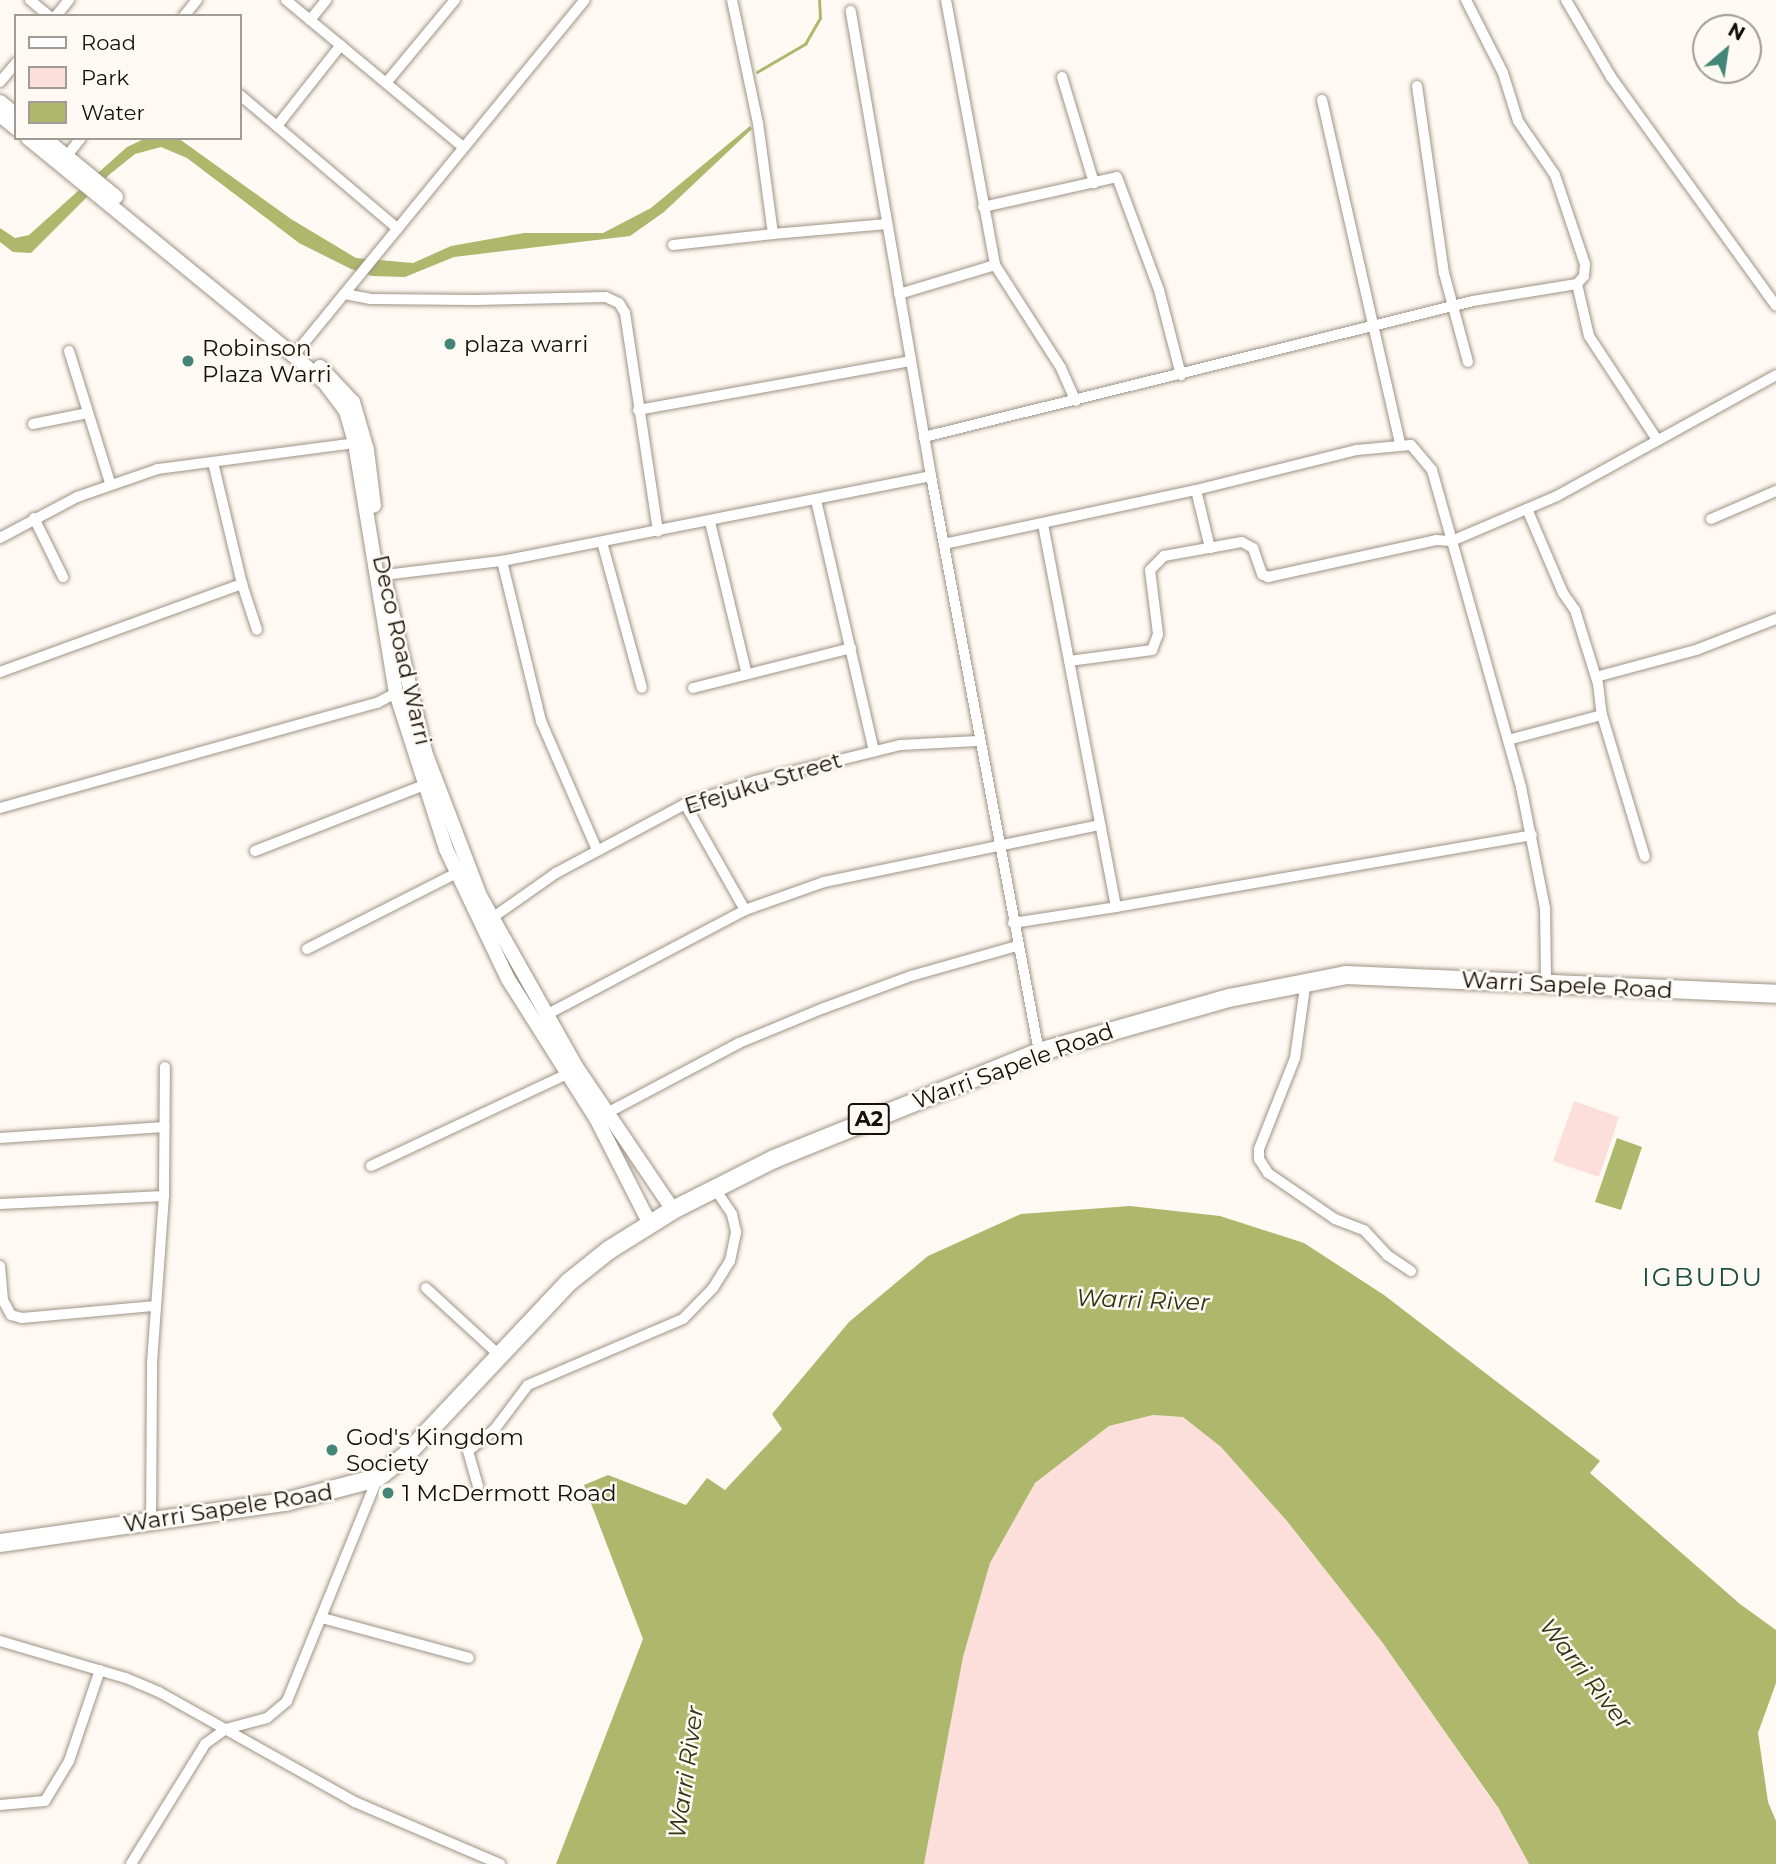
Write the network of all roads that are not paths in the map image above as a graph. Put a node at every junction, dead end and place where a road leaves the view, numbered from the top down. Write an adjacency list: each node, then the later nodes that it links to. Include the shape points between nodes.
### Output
1 (30, 0): 13 (street)
2 (69, 0): 14 (street)
3 (197, 0): 15 (street)
4 (286, 0): 16 (street)
5 (326, 0): 16 (street)
6 (455, 0): 21 (street)
7 (585, 0): 33 (street)
8 (732, 0): 41 (street, via 758,123)
9 (946, 0): 38 (street)
10 (1466, 0): 44 (street, via 1503,73 1518,121 1555,175 1586,264)
11 (1566, 0): 47 (street, via 1611,77)
12 (851, 11): 39 (street)
13 (47, 14)
14 (58, 14)
15 (186, 14)
16 (310, 20): 17 (street)
17 (341, 45): 21 (street); 29 (street)
18 (14, 65): 20 (street)
19 (1062, 76): 36 (street)
20 (0, 82)
21 (386, 83): 33 (street)
22 (1417, 86): 48 (street)
23 (242, 96): 29 (street)
24 (1322, 100): 49 (street)
25 (0, 102): 26 (main road)
26 (14, 113)
27 (0, 115): 28 (main road)
28 (14, 126)
29 (276, 126): 40 (street)
30 (31, 140): 35 (main road)
31 (46, 140): 34 (main road)
32 (79, 140): 34 (street)
33 (464, 148): 40 (street)
34 (66, 157): 35 (main road)
35 (80, 173): 37 (main road)
36 (1094, 183): 38 (street); 55 (street, via 1113,176 1122,184 1159,290)
37 (101, 190): 50 (main road, Deco Road Warri); 62 (main road, Deco Road Warri, via 325,383 346,411)
38 (983, 207): 43 (street)
39 (887, 224): 41 (street); 46 (street)
40 (398, 229): 45 (street)
41 (773, 234): 42 (street)
42 (673, 245)
43 (995, 265): 46 (street); 56 (street)
44 (1577, 284): 48 (street); 61 (street, via 1589,336)
45 (345, 294): 50 (street); 57 (street, via 449,300 612,298 625,313)
46 (899, 294): 52 (street)
47 (1776, 306)
48 (1451, 307): 49 (street); 53 (street)
49 (1375, 326): 55 (street); 63 (street)
50 (299, 349): 82 (main road, Deco Road Warri, via 339,382 353,402 367,450)
51 (69, 351): 58 (street)
52 (911, 361): 57 (street); 60 (street)
53 (1468, 362)
54 (1776, 374): 61 (street)
55 (1181, 375): 56 (street)
56 (1076, 401): 60 (street)
57 (638, 410): 75 (street)
58 (88, 413): 59 (street); 66 (street)
59 (33, 424)
60 (924, 437): 65 (street)
61 (1656, 438): 70 (street)
62 (355, 443): 64 (street); 94 (main road, Deco Road Warri)
63 (1400, 444): 67 (street, via 1357,450); 77 (street, via 1411,445 1432,470)
64 (213, 462): 66 (street, via 158,470); 84 (street)
65 (931, 476): 69 (street); 79 (street)
66 (110, 484): 71 (street)
67 (1196, 490): 74 (street); 80 (street)
68 (1776, 491): 72 (street)
69 (816, 500): 73 (street); 87 (street)
70 (1527, 509): 77 (street); 91 (street, via 1563,593 1575,610)
71 (34, 518): 76 (street); 83 (street)
72 (1711, 519)
73 (710, 522): 75 (street); 90 (street)
74 (1043, 524): 79 (street); 88 (street)
75 (658, 532): 78 (street)
76 (0, 538)
77 (1452, 541): 80 (street, via 1436,540 1268,577 1262,575 1253,548 1242,542); 96 (street)
78 (602, 542): 81 (street); 92 (street)
79 (944, 544): 97 (street)
80 (1210, 548): 88 (street, via 1164,556 1150,570 1158,634 1152,650)
81 (502, 561): 82 (street); 105 (street, via 541,721)
82 (384, 575): 108 (main road, Deco Road Warri, via 417,727)
83 (63, 577)
84 (242, 584): 86 (street); 89 (street)
85 (1776, 619): 91 (street, via 1696,650)
86 (257, 630)
87 (851, 648): 90 (street); 98 (street)
88 (1069, 661): 102 (street)
89 (0, 671)
90 (746, 671): 93 (street)
91 (1596, 677): 95 (street)
92 (642, 688)
93 (693, 688)
94 (396, 693): 99 (main road, Deco Road Warri); 101 (street, via 377,703)
95 (1602, 715): 96 (street); 107 (street)
96 (1508, 740): 103 (street)
97 (978, 741): 98 (street, Efejuku Street); 104 (street)
98 (874, 751): 100 (street, Efejuku Street)
99 (424, 785): 106 (street); 108 (main road, Deco Road Warri)
100 (685, 804): 105 (street, Efejuku Street); 110 (street)
101 (0, 808)
102 (1100, 825): 104 (street); 109 (street)
103 (1532, 835): 109 (street); 116 (street, via 1545,908)
104 (998, 846): 110 (street, via 824,882); 112 (street)
105 (597, 849): 111 (street, Efejuku Street)
106 (255, 851)
107 (1645, 857)
108 (462, 870): 111 (main road, Deco Road Warri); 114 (street); 121 (main road, Deco Road Warri, via 508,979)
109 (1116, 908): 112 (street)
110 (745, 910): 118 (street)
111 (492, 918): 118 (main road, Deco Road Warri)
112 (1013, 923): 113 (street)
113 (1017, 946): 119 (street); 122 (street, via 911,976 824,1008 739,1043)
114 (307, 949)
115 (1306, 980): 116 (highway, Warri Sapele Road / A2, via 1346,975); 119 (highway, Warri Sapele Road / A2); 132 (street, via 1295,1058 1262,1139 1259,1160 1268,1173 1335,1219 1364,1230)
116 (1546, 983): 117 (highway, Warri Sapele Road / A2)
117 (1776, 994)
118 (546, 1015): 122 (main road, Deco Road Warri)
119 (1039, 1052): 126 (highway, Warri Sapele Road / A2, via 774,1159)
120 (165, 1067): 123 (street)
121 (567, 1074): 125 (street); 130 (main road, Deco Road Warri, via 629,1175)
122 (607, 1113): 129 (main road, Deco Road Warri)
123 (165, 1127): 124 (street); 127 (street)
124 (0, 1138)
125 (371, 1167)
126 (716, 1190): 129 (highway, Warri Sapele Road / A2); 137 (street, via 732,1213 736,1232 730,1261 713,1288 683,1319 528,1385 494,1430 468,1451)
127 (164, 1196): 128 (street); 134 (street)
128 (0, 1204)
129 (673, 1210): 130 (highway, Warri Sapele Road / A2)
130 (650, 1224): 135 (highway, Warri Sapele Road / A2, via 569,1282)
131 (0, 1266): 134 (street, via 3,1300 11,1315 22,1318)
132 (1410, 1271)
133 (426, 1288): 135 (street)
134 (155, 1306): 138 (street)
135 (498, 1354): 136 (highway, Warri Sapele Road / A2, via 403,1458)
136 (377, 1478): 138 (highway, Warri Sapele Road / A2, via 285,1502); 140 (street)
137 (478, 1486)
138 (151, 1520): 139 (highway, Warri Sapele Road / A2)
139 (0, 1543)
140 (322, 1618): 142 (street); 144 (street, via 286,1701 267,1718)
141 (0, 1641): 143 (street)
142 (469, 1658)
143 (100, 1670): 144 (street, via 202,1712); 145 (street, via 69,1761 45,1801)
144 (226, 1729): 146 (street, via 194,1759); 147 (street, via 355,1802)
145 (0, 1805)
146 (131, 1864)
147 (500, 1864)

